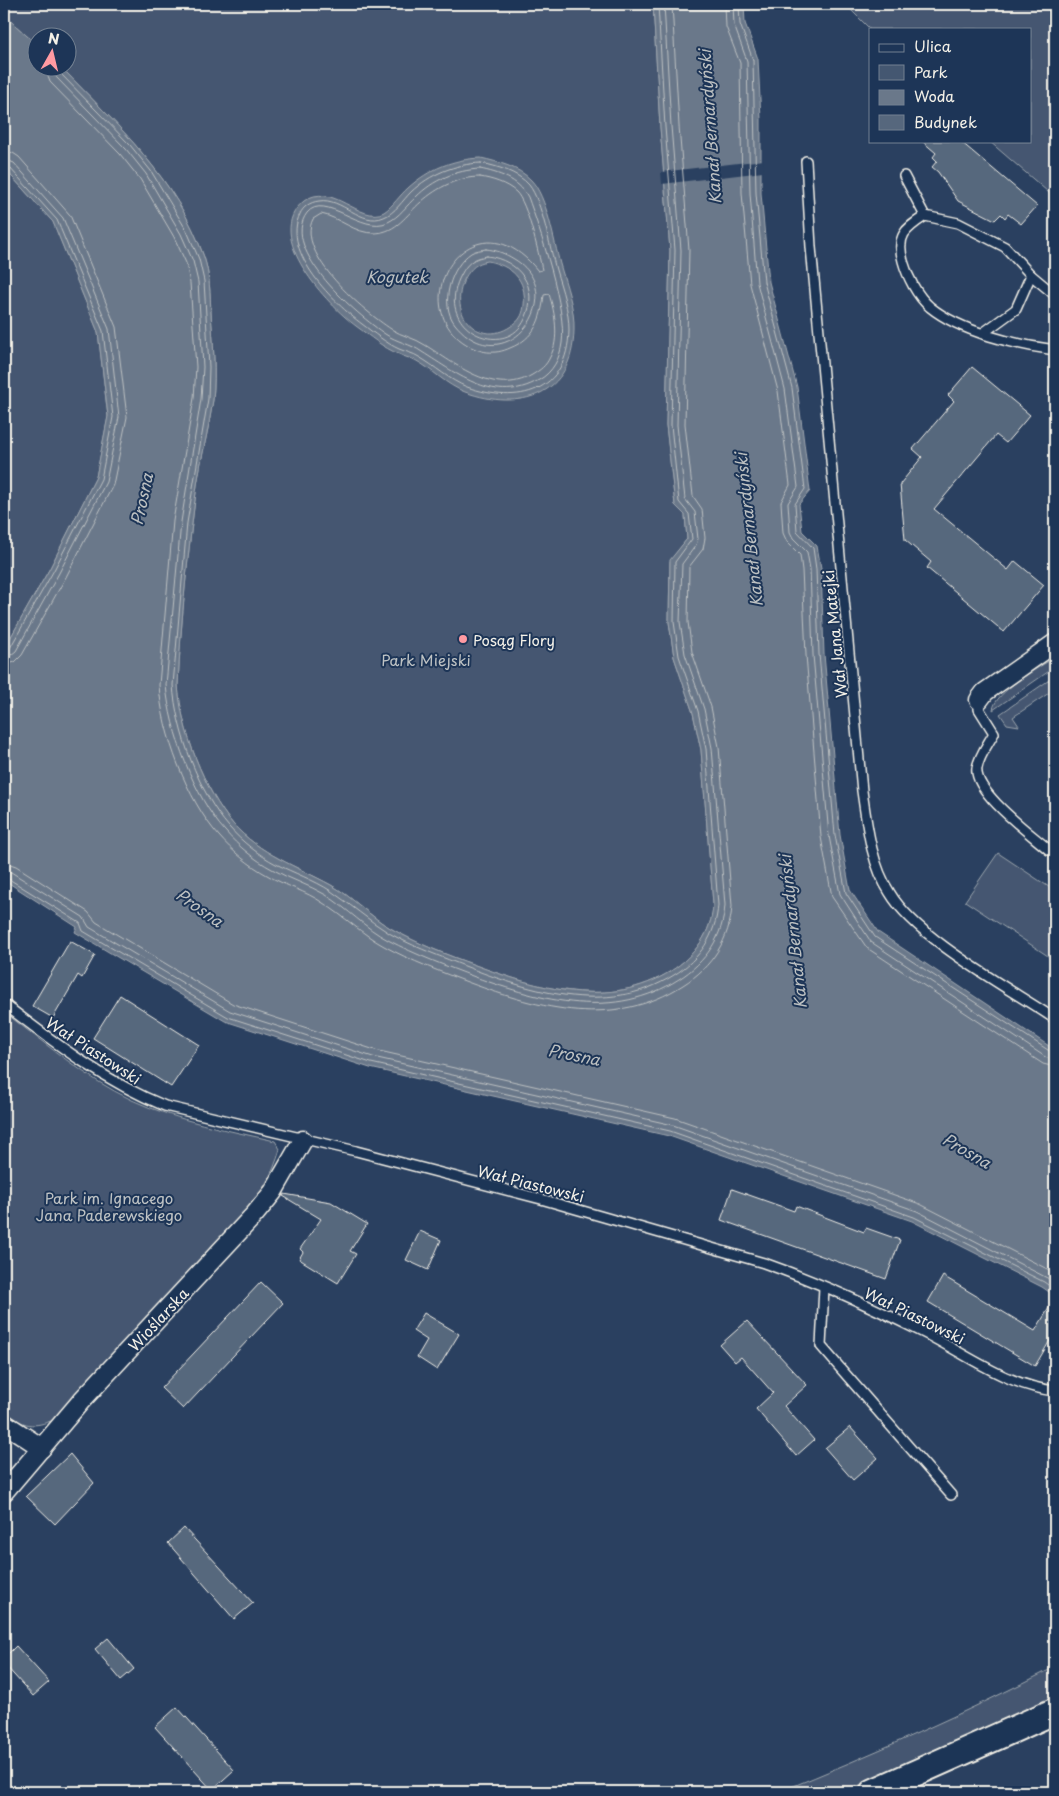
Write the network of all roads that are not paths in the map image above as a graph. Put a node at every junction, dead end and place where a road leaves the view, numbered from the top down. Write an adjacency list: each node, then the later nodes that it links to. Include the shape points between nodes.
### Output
1 (806, 161): 12 (lane, Wał Jana Matejki, via 845,619 862,791 873,850 889,893 913,921)
2 (904, 176): 3 (lane)
3 (925, 216): 4 (lane, via 958,223 1004,248); 6 (lane, via 906,229 899,247 907,275 929,306 962,325)
4 (1031, 275): 5 (lane); 6 (lane, via 1016,309)
5 (1055, 295)
6 (984, 333): 7 (lane, via 1024,346)
7 (1055, 350)
8 (1055, 643): 9 (street, via 984,692)
9 (979, 700): 10 (lane, via 979,709 994,733 980,759 978,779 991,798)
10 (1049, 850)
11 (4, 1004): 13 (lane, Wał Piastowski, via 64,1050 135,1094 199,1116)
12 (1055, 1019)
13 (303, 1140): 14 (lane, Wał Piastowski, via 597,1214 764,1262); 17 (street, Wioślarska, via 273,1192 255,1214 82,1400)
14 (824, 1287): 15 (lane, Wał Piastowski, via 914,1328 1009,1380); 19 (lane, via 822,1346)
15 (1055, 1390)
16 (4, 1424): 17 (street)
17 (42, 1448): 18 (street, Wioślarska)
18 (4, 1492)
19 (951, 1495)
20 (1055, 1711): 21 (main road)
21 (873, 1792)

